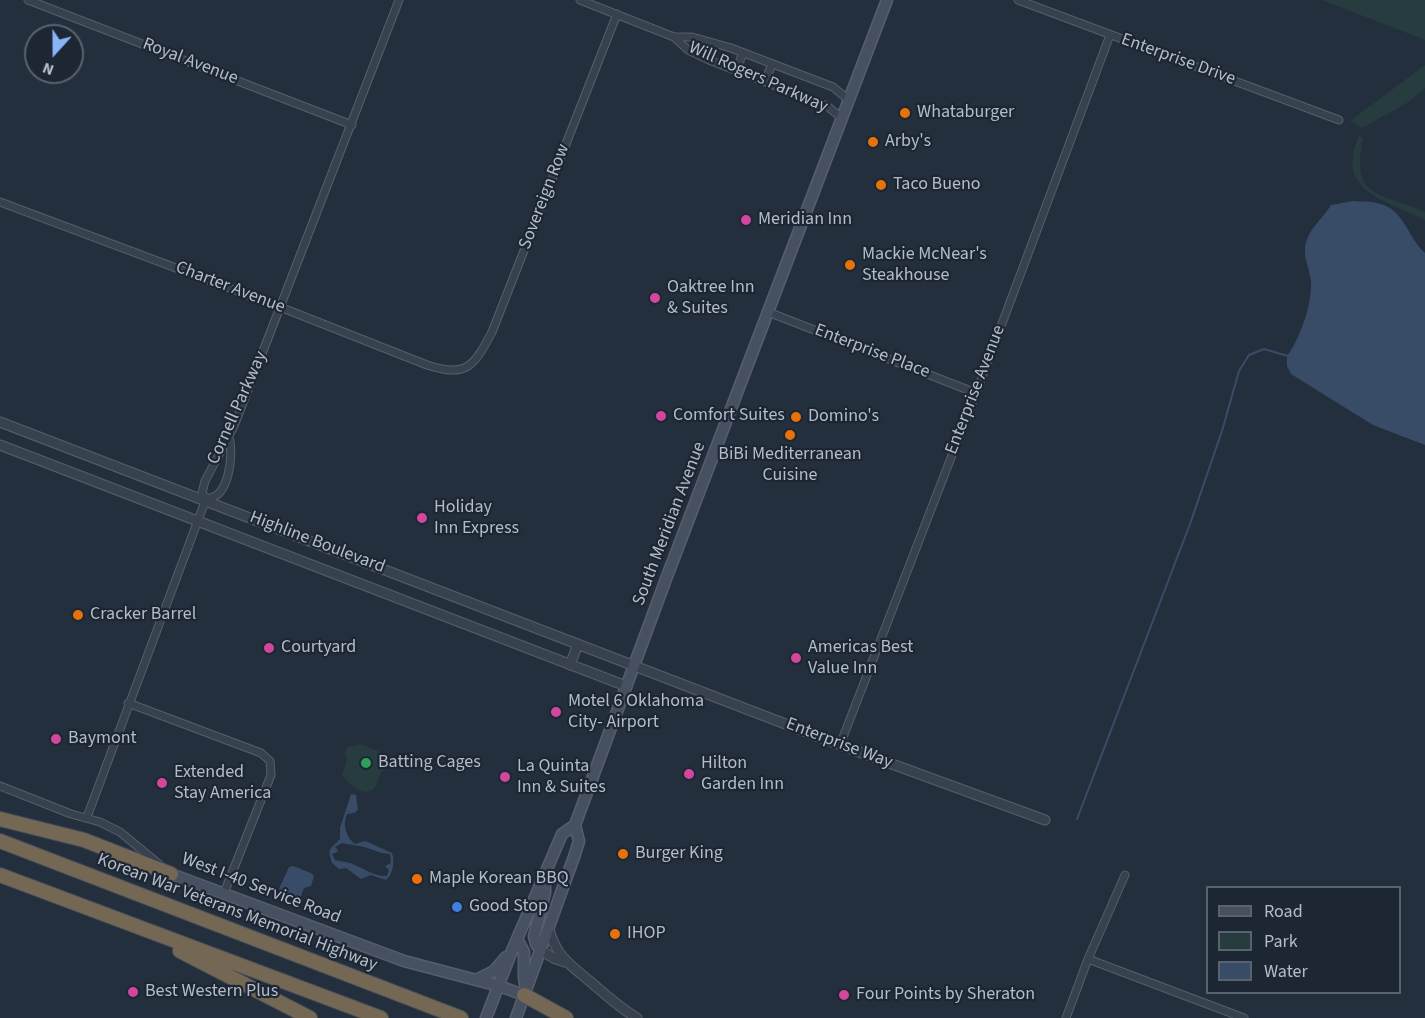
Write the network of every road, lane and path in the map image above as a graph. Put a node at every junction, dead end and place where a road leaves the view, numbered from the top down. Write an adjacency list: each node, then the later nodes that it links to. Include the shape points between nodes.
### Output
1 (28, 0): 16 (street, Royal Avenue)
2 (399, 0): 16 (street, Cornell Parkway)
3 (580, 0): 6 (street, Will Rogers Parkway)
4 (887, 0): 13 (main road, South Meridian Avenue)
5 (1018, 0): 7 (street, Enterprise Drive)
6 (617, 14): 8 (street, Will Rogers Parkway); 20 (street, Sovereign Row, via 492,332 482,352)
7 (1110, 35): 15 (street, Enterprise Drive); 21 (street, Enterprise Avenue)
8 (674, 37): 9 (street, Will Rogers Parkway, via 692,37); 11 (street, Will Rogers Parkway, via 688,50)
9 (743, 53): 10 (street, Will Rogers Parkway); 11 (street)
10 (772, 64): 12 (street); 13 (street, Will Rogers Parkway, via 833,87)
11 (736, 71): 12 (street, Will Rogers Parkway)
12 (765, 82): 14 (street, Will Rogers Parkway, via 827,106)
13 (850, 101): 14 (main road, South Meridian Avenue)
14 (843, 119): 19 (main road, South Meridian Avenue)
15 (1339, 120)
16 (352, 125): 18 (street, Cornell Parkway)
17 (0, 202): 18 (street, Charter Avenue)
18 (280, 307): 20 (street, Charter Avenue, via 427,365); 23 (street, Cornell Parkway)
19 (768, 312): 21 (street, Enterprise Place); 29 (main road, South Meridian Avenue)
20 (460, 371)
21 (976, 393): 32 (street, Enterprise Avenue)
22 (0, 422): 25 (street, Highline Boulevard)
23 (229, 438): 25 (street, Cornell Parkway, via 205,481 202,493); 25 (street, via 232,451 223,489 218,496)
24 (0, 446): 26 (street, Highline Boulevard)
25 (206, 499): 26 (street, Cornell Parkway); 27 (street, Highline Boulevard)
26 (197, 522): 28 (street, Highline Boulevard); 31 (street, Cornell Parkway)
27 (578, 644): 28 (street); 29 (street, Highline Boulevard)
28 (570, 665): 30 (street, Highline Boulevard)
29 (634, 665): 30 (main road, South Meridian Avenue); 32 (street, Enterprise Way)
30 (626, 686): 37 (main road, South Meridian Avenue)
31 (128, 704): 34 (street, Cornell Parkway); 43 (street, via 261,753 271,763 271,776)
32 (840, 745): 36 (street, Enterprise Way)
33 (0, 786): 34 (street, West I-40 Service Road)
34 (87, 817): 40 (street, West I-40 Service Road, via 120,832)
35 (0, 819): 40 (highway, via 84,840)
36 (1045, 820)
37 (575, 825): 39 (main road, South Meridian Avenue, via 561,834); 45 (main road, South Meridian Avenue, via 579,841)
38 (0, 841): 56 (highway, Korean War Veterans Memorial Highway)
39 (546, 873): 46 (main road, South Meridian Avenue); 47 (main road, via 534,936)
40 (171, 874): 43 (main road, West I-40 Service Road)
41 (0, 875): 44 (highway)
42 (1125, 875): 49 (street)
43 (224, 893): 51 (main road, West I-40 Service Road, via 404,962)
44 (125, 922): 54 (highway); 55 (highway)
45 (549, 929): 47 (main road, South Meridian Avenue); 50 (street)
46 (517, 939): 48 (main road, South Meridian Avenue); 53 (main road, via 524,952)
47 (541, 950): 50 (street); 53 (main road, South Meridian Avenue)
48 (511, 953): 51 (main road, via 497,969); 52 (main road, South Meridian Avenue)
49 (1088, 959): 61 (street); 62 (street)
50 (565, 962): 60 (street)
51 (476, 980): 52 (main road, West I-40 Service Road)
52 (499, 986): 53 (main road, West I-40 Service Road); 57 (main road, South Meridian Avenue)
53 (525, 992): 58 (main road, South Meridian Avenue); 59 (highway)
54 (310, 1018)
55 (381, 1018)
56 (461, 1018)
57 (486, 1018)
58 (516, 1018)
59 (566, 1018)
60 (637, 1018)
61 (1066, 1018)
62 (1244, 1018)

